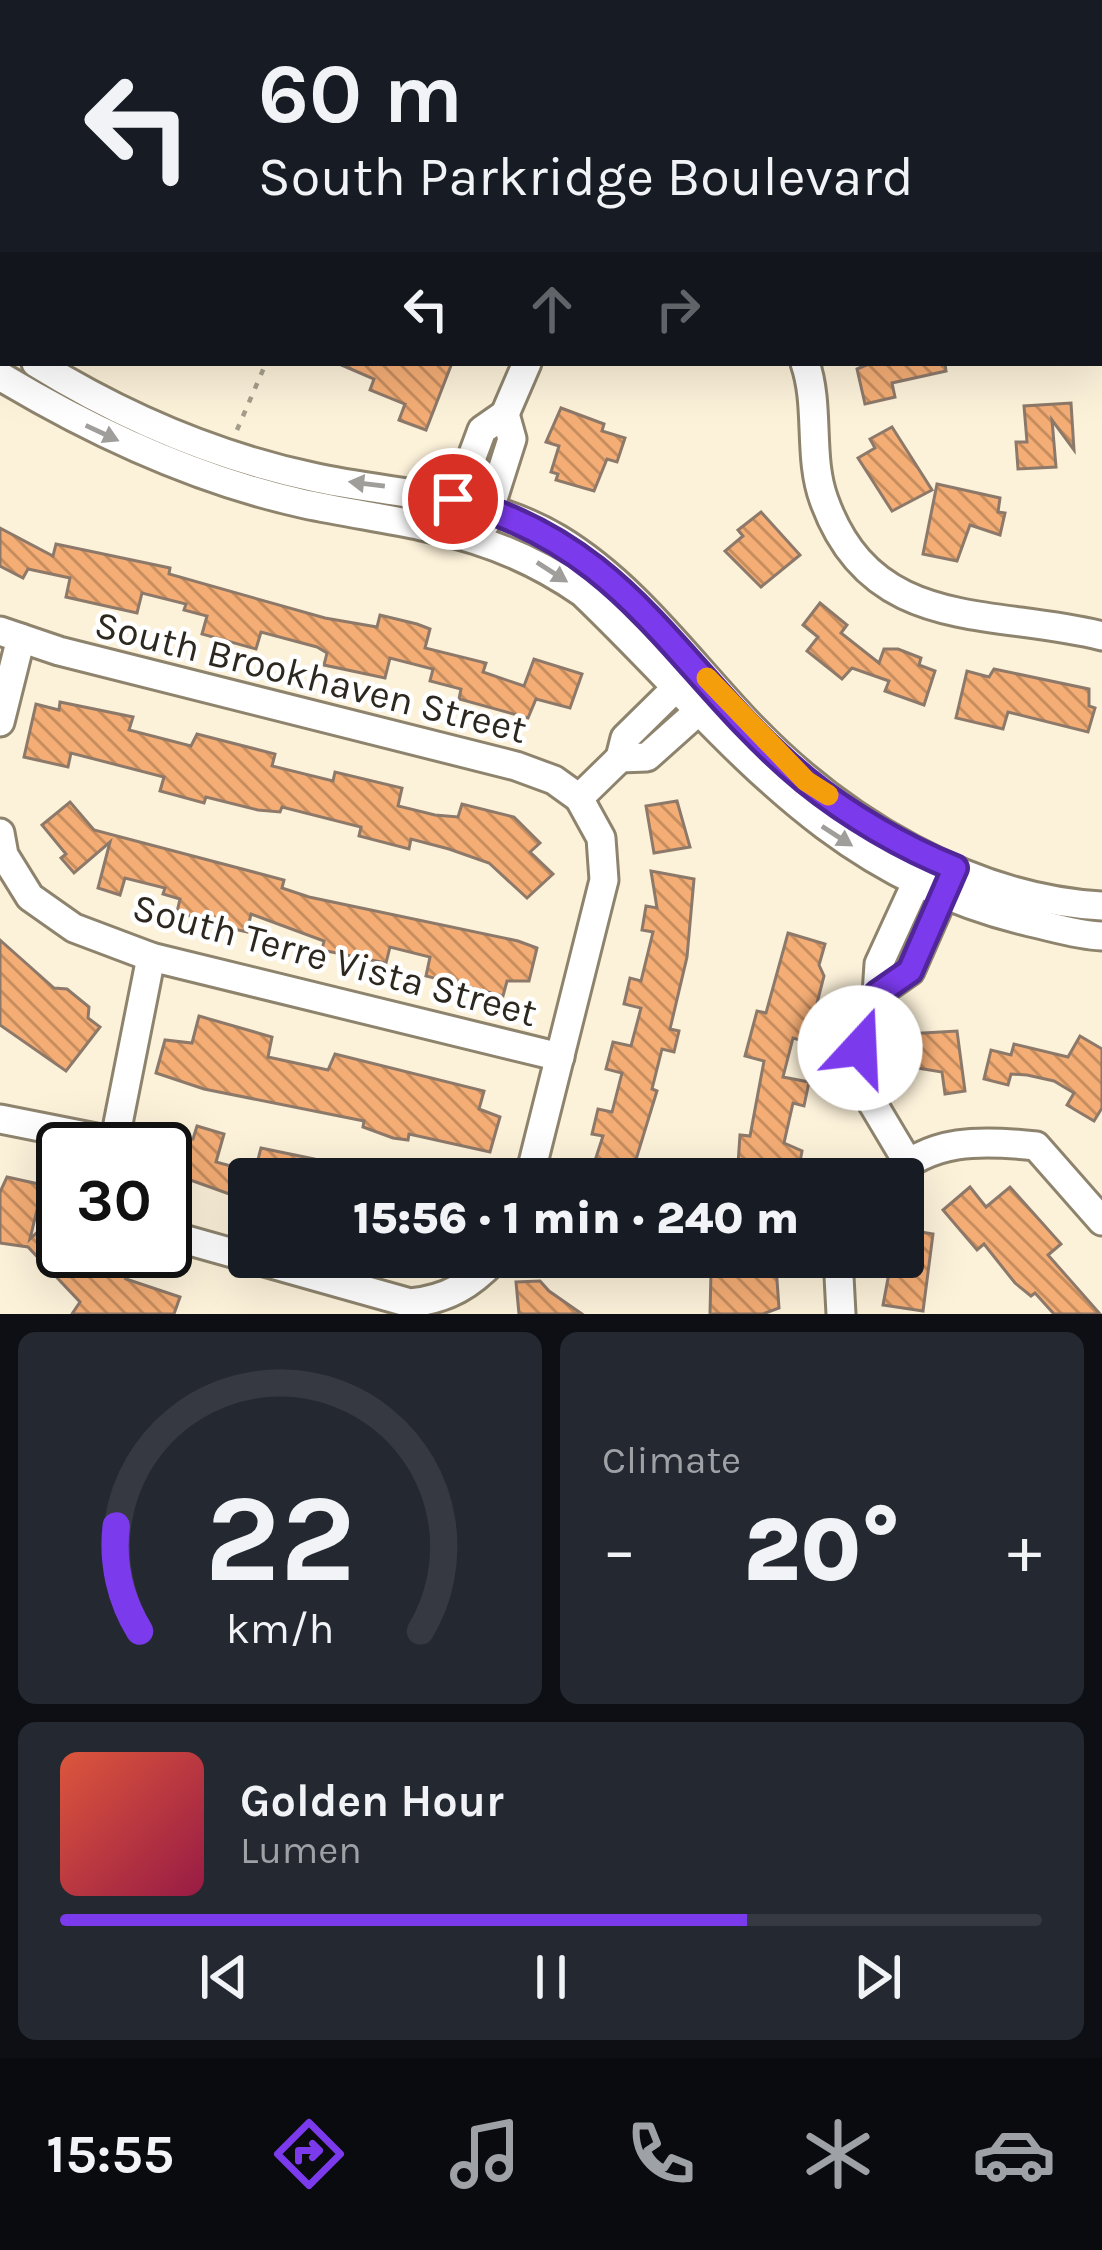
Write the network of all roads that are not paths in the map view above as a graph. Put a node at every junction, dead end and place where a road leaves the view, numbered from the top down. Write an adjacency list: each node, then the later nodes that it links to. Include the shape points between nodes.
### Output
1 (41, 366): 6 (street, one-way to 1, via 313,478 227,452 101,403)
2 (526, 366): 5 (street)
3 (805, 366): 11 (street, via 822,497 849,550 893,591 958,617)
4 (0, 376): 8 (street, one-way to 8, via 95,431 205,476)
5 (505, 414): 6 (street, via 482,430); 7 (street, via 512,439)
6 (453, 499): 7 (street); 8 (street)
7 (488, 509): 9 (street); 12 (street, via 555,537 602,569)
8 (447, 529): 9 (street)
9 (482, 538): 12 (street, one-way to 12, via 542,564)
10 (10, 634): 14 (street); 16 (street, South Brookhaven Street, via 516,766)
11 (1102, 636)
12 (687, 677): 13 (street); 15 (street, via 625,738)
13 (710, 701): 15 (street, via 647,757); 18 (street, via 806,781); 19 (street, one-way to 19, via 807,817)
14 (0, 722)
15 (620, 758): 16 (street)
16 (579, 798): 25 (street, via 601,838 604,880)
17 (0, 833): 23 (street, South Terre Vista Street, via 30,897 74,928)
18 (942, 862): 19 (street); 20 (street); 21 (street, via 993,884)
19 (915, 882): 20 (street); 24 (street, via 879,964)
20 (943, 895): 22 (street); 24 (street, via 910,971)
21 (1102, 906)
22 (1102, 936)
23 (151, 958): 25 (street, South Terre Vista Street); 27 (street)
24 (877, 994): 30 (street, via 860,1048 867,1094)
25 (560, 1057): 29 (street)
26 (0, 1119): 28 (street)
27 (117, 1122)
28 (36, 1127)
29 (534, 1158)
30 (893, 1158)
31 (922, 1158): 32 (street, via 981,1141 1036,1146)
32 (1102, 1221)
33 (192, 1242): 36 (street)
34 (477, 1278): 36 (street)
35 (839, 1278): 37 (street)
36 (445, 1307)
37 (841, 1314)

